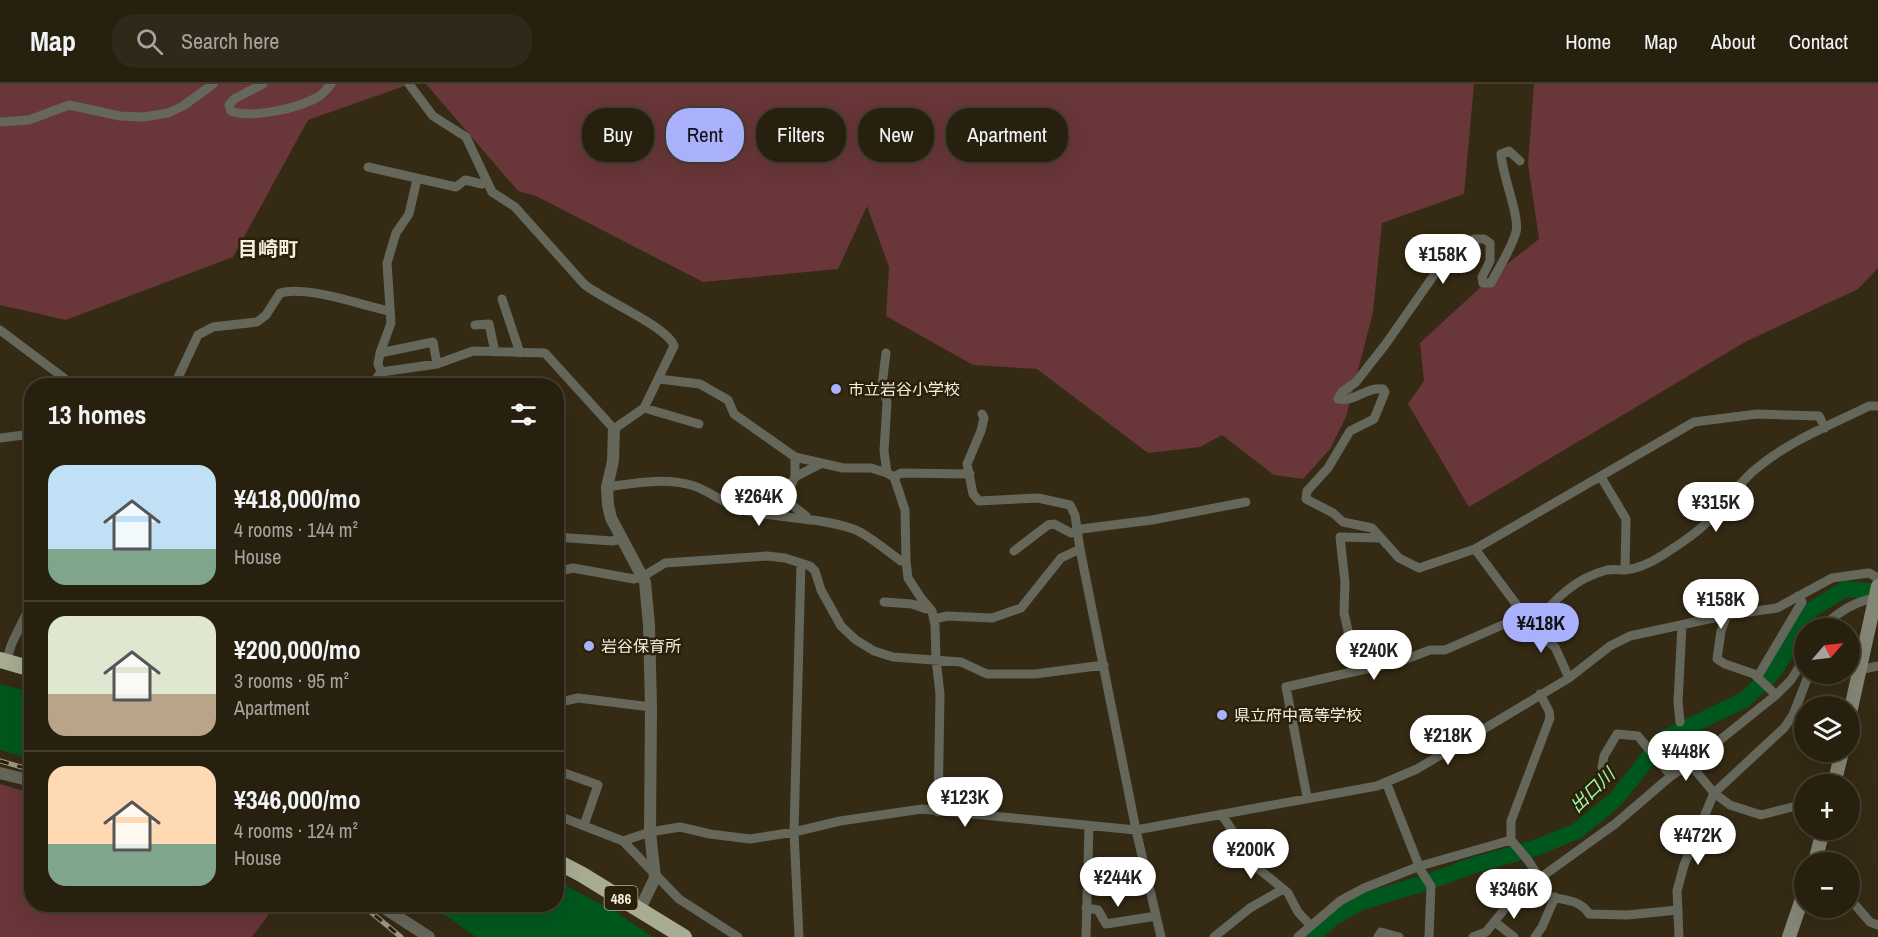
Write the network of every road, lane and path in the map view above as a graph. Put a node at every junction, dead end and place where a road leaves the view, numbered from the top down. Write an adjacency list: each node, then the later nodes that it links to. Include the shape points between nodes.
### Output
1 (213, 84): 5 (street, via 168,114 120,116 69,105 29,120)
2 (263, 84): 3 (street, via 234,99 229,105 231,111 262,113 301,105 320,96)
3 (331, 84)
4 (409, 84): 9 (street, via 433,117 466,137)
5 (0, 122)
6 (1520, 161): 41 (street, via 1509,151 1501,154 1516,231 1491,283 1483,282 1482,277 1490,261 1490,243 1474,239 1446,258 1378,355 1338,399 1344,401 1376,388 1385,393 1374,419 1350,431 1328,468 1307,491 1306,499)
7 (368, 168): 8 (street)
8 (417, 179): 9 (street, via 456,187 465,180 482,184); 11 (street, via 409,214 396,233 387,263)
9 (486, 180): 23 (street, via 492,192 515,207 595,294 658,328 672,341 672,351)
10 (502, 299): 16 (street)
11 (389, 311): 15 (street, via 391,323); 21 (street, via 309,292 280,293 257,322 213,327 198,335)
12 (475, 326): 14 (street, via 489,324)
13 (0, 330): 20 (street)
14 (495, 352): 16 (street); 18 (street, via 473,351)
15 (380, 353): 18 (street, via 433,342); 19 (street)
16 (520, 353): 29 (street, via 545,353)
17 (886, 353): 35 (street, via 882,385 887,402 885,451)
18 (437, 364): 19 (street)
19 (381, 372): 22 (street)
20 (64, 378)
21 (178, 378)
22 (377, 378)
23 (659, 379): 25 (street); 32 (street, via 700,384 718,394 728,400 734,414)
24 (1878, 406): 28 (street, via 1869,406)
25 (644, 408): 27 (street); 29 (street)
26 (982, 414): 34 (street, via 981,431 967,464)
27 (699, 424)
28 (1825, 428): 37 (street, via 1819,416 1757,414 1694,422); 53 (street, via 1776,452 1686,540 1660,557)
29 (614, 429): 38 (street)
30 (24, 435): 31 (street)
31 (0, 438)
32 (795, 457): 33 (street); 36 (street)
33 (822, 463): 35 (street, via 871,468); 36 (street)
34 (969, 474): 35 (street); 42 (street, via 973,494 979,501 1038,498 1070,505)
35 (890, 475): 50 (street, via 905,510)
36 (795, 477): 40 (street, via 784,499)
37 (1601, 477): 48 (street); 53 (street, via 1626,519)
38 (607, 487): 40 (street, via 675,482 695,486 745,510); 45 (street, via 611,518)
39 (1246, 502): 42 (street)
40 (808, 520): 50 (street, via 857,531)
41 (1343, 522): 43 (street); 46 (street, via 1372,528)
42 (1077, 532): 47 (street); 49 (street, via 1048,525)
43 (1340, 537): 46 (street); 74 (street, via 1344,613)
44 (564, 538): 45 (street, via 612,541)
45 (622, 538): 54 (street)
46 (1379, 538): 48 (street, via 1399,558 1419,568)
47 (1080, 549): 64 (street, via 1061,558 1021,608 992,618); 70 (street)
48 (1475, 549): 60 (street)
49 (1014, 551)
50 (906, 561): 59 (street, via 908,578)
51 (801, 563): 54 (street, via 766,556 666,563); 68 (street, via 815,571 828,605 856,640 893,657); 101 (street)
52 (564, 570): 54 (street)
53 (1625, 570): 65 (street, via 1609,569 1582,579 1551,604)
54 (642, 577): 82 (street, via 649,625)
55 (1878, 578): 57 (street, via 1869,573 1832,578)
56 (1877, 593): 63 (street); 67 (main road)
57 (1798, 596): 61 (street, via 1777,608); 76 (street, via 1803,602)
58 (884, 602): 59 (street)
59 (928, 607): 64 (street)
60 (1522, 612): 65 (street); 74 (street, via 1516,619 1445,650 1430,650)
61 (1727, 615): 66 (street); 76 (street, via 1717,659)
62 (24, 618): 69 (street)
63 (1833, 618)
64 (933, 619): 68 (street)
65 (1535, 624): 77 (street, via 1537,633 1555,647)
66 (1682, 625): 77 (street, via 1630,636 1610,646); 83 (street)
67 (1860, 647)
68 (936, 659): 70 (street, via 961,662 987,674 1035,674); 94 (street, via 940,694)
69 (3, 660): 72 (highway)
70 (1104, 665): 99 (street)
71 (1878, 666): 73 (street)
72 (24, 667)
73 (1860, 670)
74 (1356, 671): 92 (street, via 1286,687)
75 (1794, 675): 79 (street)
76 (1758, 676): 79 (street)
77 (1569, 678): 80 (street)
78 (1805, 684): 91 (street, via 1784,728)
79 (1773, 692): 84 (street)
80 (1540, 694): 90 (street, via 1417,769); 102 (street, via 1550,718 1511,821)
81 (564, 702): 82 (street, via 578,698)
82 (651, 707): 100 (street)
83 (1680, 722)
84 (1690, 764): 88 (street); 91 (street)
85 (0, 773): 89 (street)
86 (564, 773): 97 (street, via 598,785)
87 (1608, 776): 88 (street, via 1602,767 1604,756 1617,734 1638,736)
88 (1671, 776): 107 (street, via 1615,824)
89 (24, 779)
90 (1386, 783): 92 (street); 105 (street)
91 (1714, 793): 93 (street, via 1730,805 1761,815); 113 (street, via 1684,865 1677,891)
92 (1306, 797): 95 (street)
93 (1794, 807)
94 (938, 812): 98 (street); 101 (street, via 922,809)
95 (1221, 814): 99 (street); 109 (street, via 1259,869)
96 (564, 818): 97 (street)
97 (584, 825): 103 (street)
98 (1089, 826): 99 (street); 111 (street)
99 (1136, 830): 116 (street)
100 (650, 832): 101 (street, via 680,827 750,839); 103 (street); 106 (street)
101 (794, 832): 124 (street)
102 (1511, 840): 105 (street); 107 (street)
103 (623, 841): 106 (street)
104 (564, 866): 112 (highway, 486)
105 (1420, 868): 119 (street, via 1364,888); 131 (street, via 1431,886)
106 (654, 872): 112 (street, via 655,878); 123 (street, via 679,899)
107 (1539, 876): 108 (street)
108 (1530, 884): 110 (street, via 1541,894); 118 (street)
109 (1283, 889): 119 (street); 127 (street, via 1250,908)
110 (1555, 897): 113 (street, via 1566,899 1589,914); 134 (street)
111 (1086, 908): 116 (street, via 1098,909 1106,924); 125 (street)
112 (640, 909): 122 (highway, 486)
113 (1678, 910): 135 (street)
114 (1860, 910): 120 (street)
115 (390, 912): 121 (street)
116 (1156, 916): 126 (street)
117 (1795, 918): 136 (main road)
118 (1495, 922): 132 (street, via 1486,932); 133 (street)
119 (1310, 925): 128 (street)
120 (1878, 925)
121 (429, 937)
122 (684, 937)
123 (738, 937)
124 (800, 937)
125 (1086, 937)
126 (1161, 937)
127 (1214, 937)
128 (1298, 937)
129 (1378, 937): 130 (street, via 1381,933)
130 (1399, 937)
131 (1429, 937)
132 (1473, 937)
133 (1514, 937)
134 (1535, 937)
135 (1679, 937)
136 (1789, 937)

